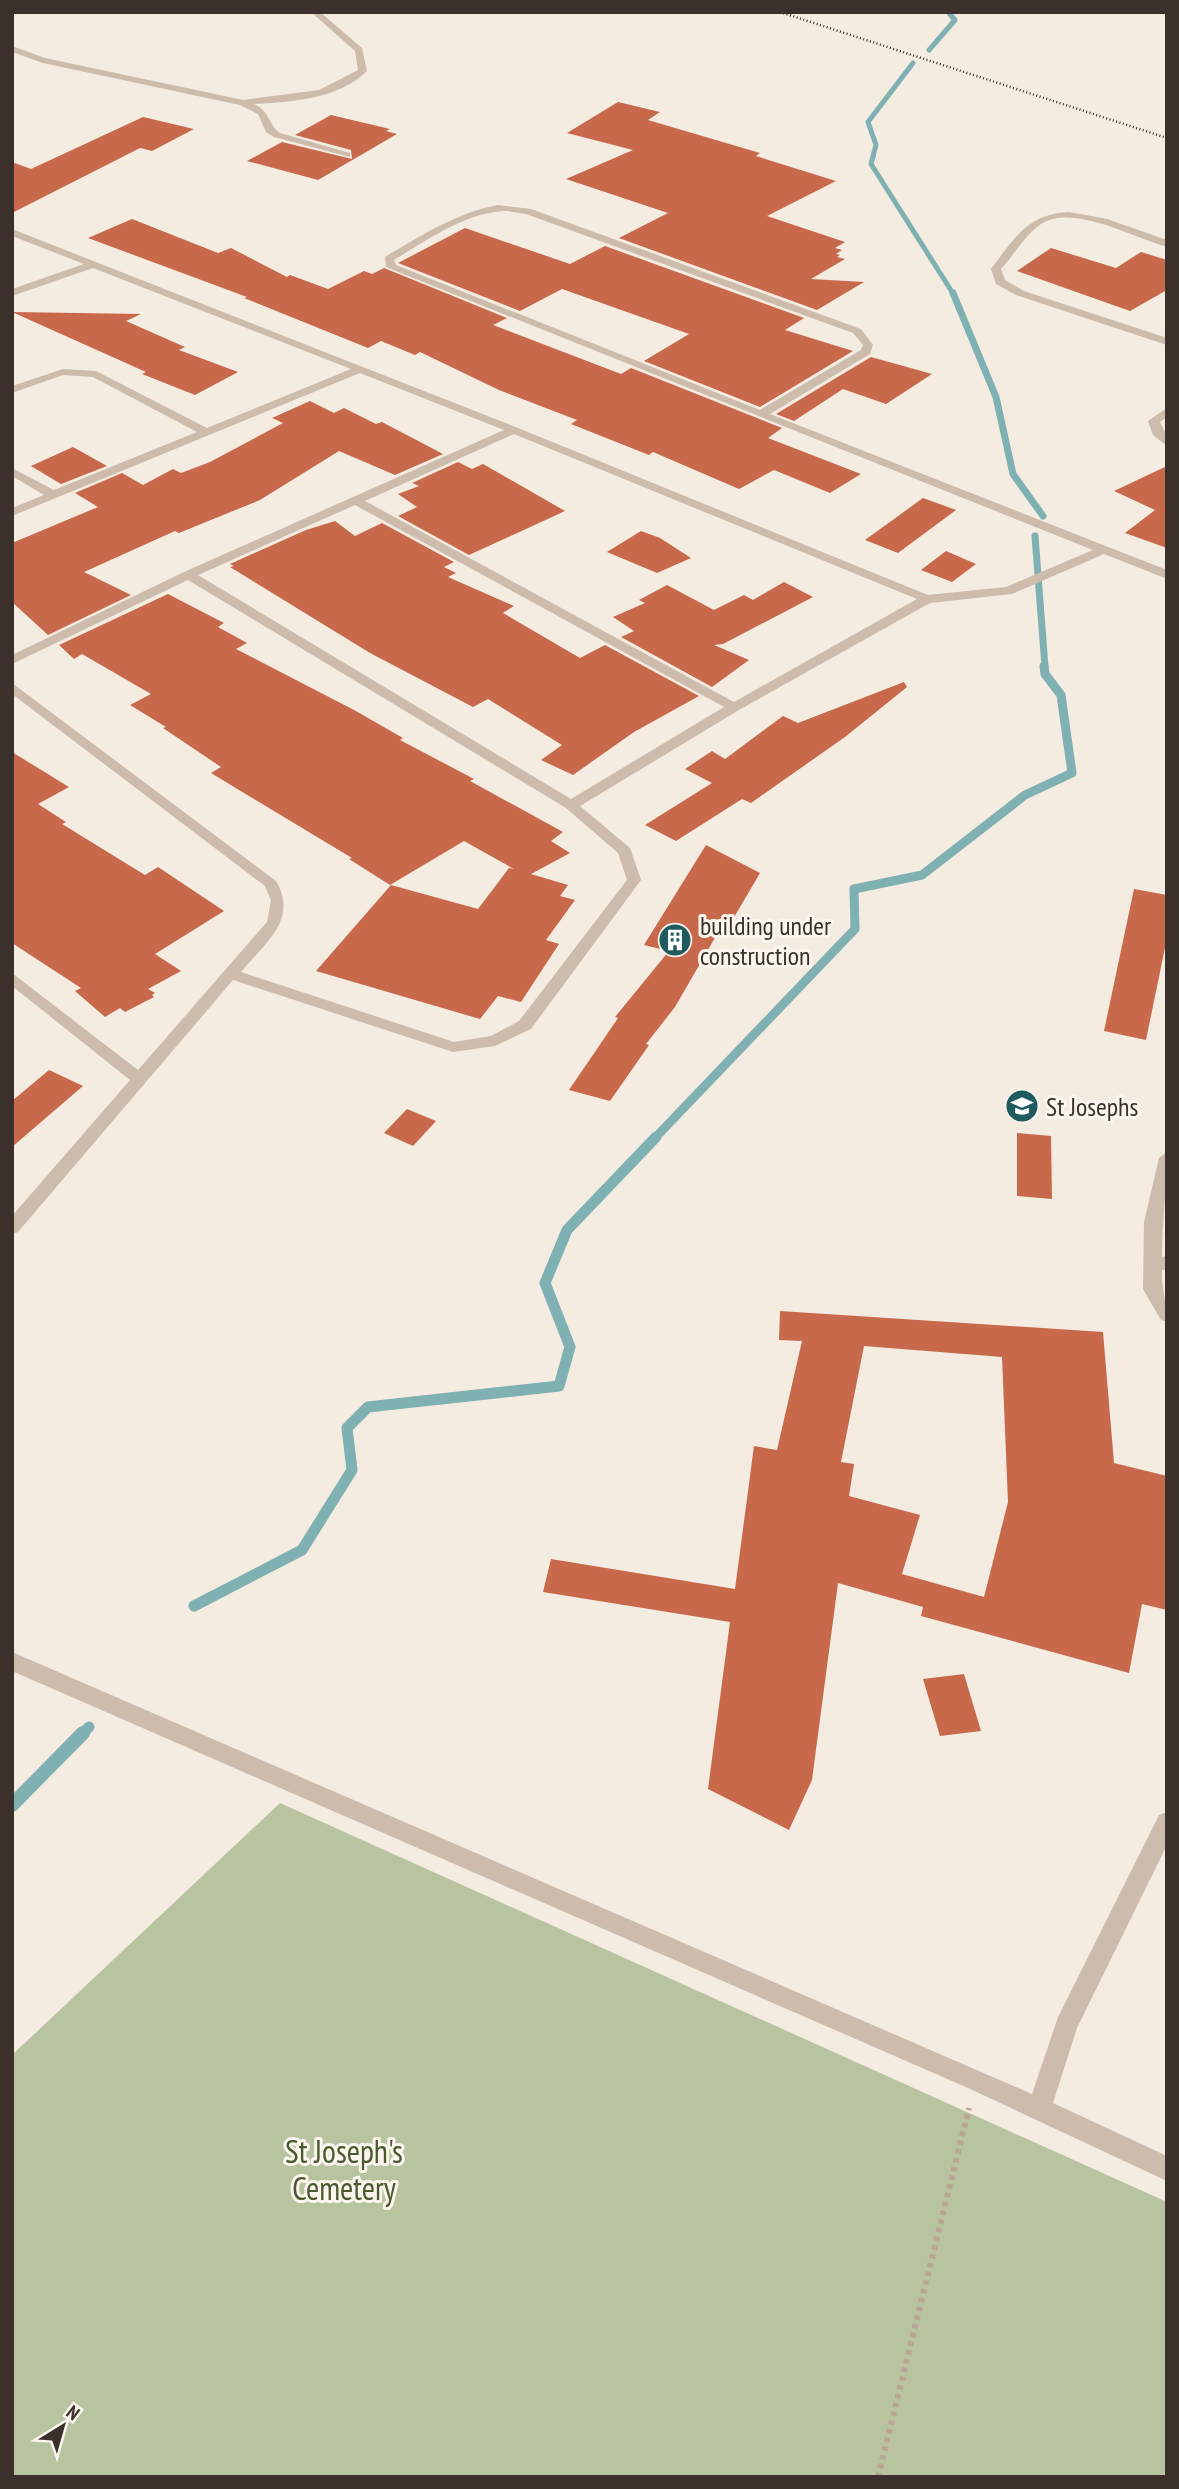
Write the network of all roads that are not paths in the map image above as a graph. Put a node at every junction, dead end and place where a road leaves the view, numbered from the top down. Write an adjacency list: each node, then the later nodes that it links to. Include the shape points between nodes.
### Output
1 (315, 12): 3 (street, via 359,50 363,71 348,84 312,97)
2 (12, 49): 3 (street, via 43,60)
3 (242, 103): 4 (street, via 261,110 269,120 269,130 277,135)
4 (347, 155)
5 (12, 232): 7 (street)
6 (1167, 244): 9 (street, via 1084,217 1060,215 1039,220 996,269 1000,282 1020,292)
7 (94, 264): 8 (street); 10 (street)
8 (12, 293)
9 (1167, 342)
10 (359, 370): 14 (street); 15 (street)
11 (12, 390): 15 (street, via 55,371 80,369)
12 (1167, 411): 16 (street, via 1154,421 1157,433)
13 (761, 414): 13 (street, via 407,274 391,267 389,259 493,209 510,208 857,331 868,345 866,352); 21 (street)
14 (514, 430): 19 (street); 24 (street)
15 (205, 432): 18 (street)
16 (1167, 443)
17 (12, 471): 18 (street)
18 (52, 494): 20 (street)
19 (354, 500): 22 (street); 27 (street)
20 (12, 512)
21 (1104, 550): 23 (street); 24 (street, via 1008,591)
22 (188, 575): 25 (street); 28 (street)
23 (1167, 575)
24 (927, 599): 27 (street)
25 (12, 660)
26 (12, 687): 29 (street, via 271,884 278,900 274,923)
27 (734, 707): 28 (street)
28 (571, 805): 29 (street, via 625,851 634,880 525,1026 495,1041 453,1047)
29 (231, 974): 31 (street)
30 (12, 978): 31 (street)
31 (141, 1080): 33 (street)
32 (1167, 1158): 34 (street, via 1153,1222)
33 (12, 1228)
34 (1160, 1263): 35 (street, via 1152,1289)
35 (1167, 1315)
36 (12, 1661): 38 (street)
37 (1167, 1822): 38 (street, via 1066,2025)
38 (1039, 2109): 39 (street)
39 (1167, 2169)

